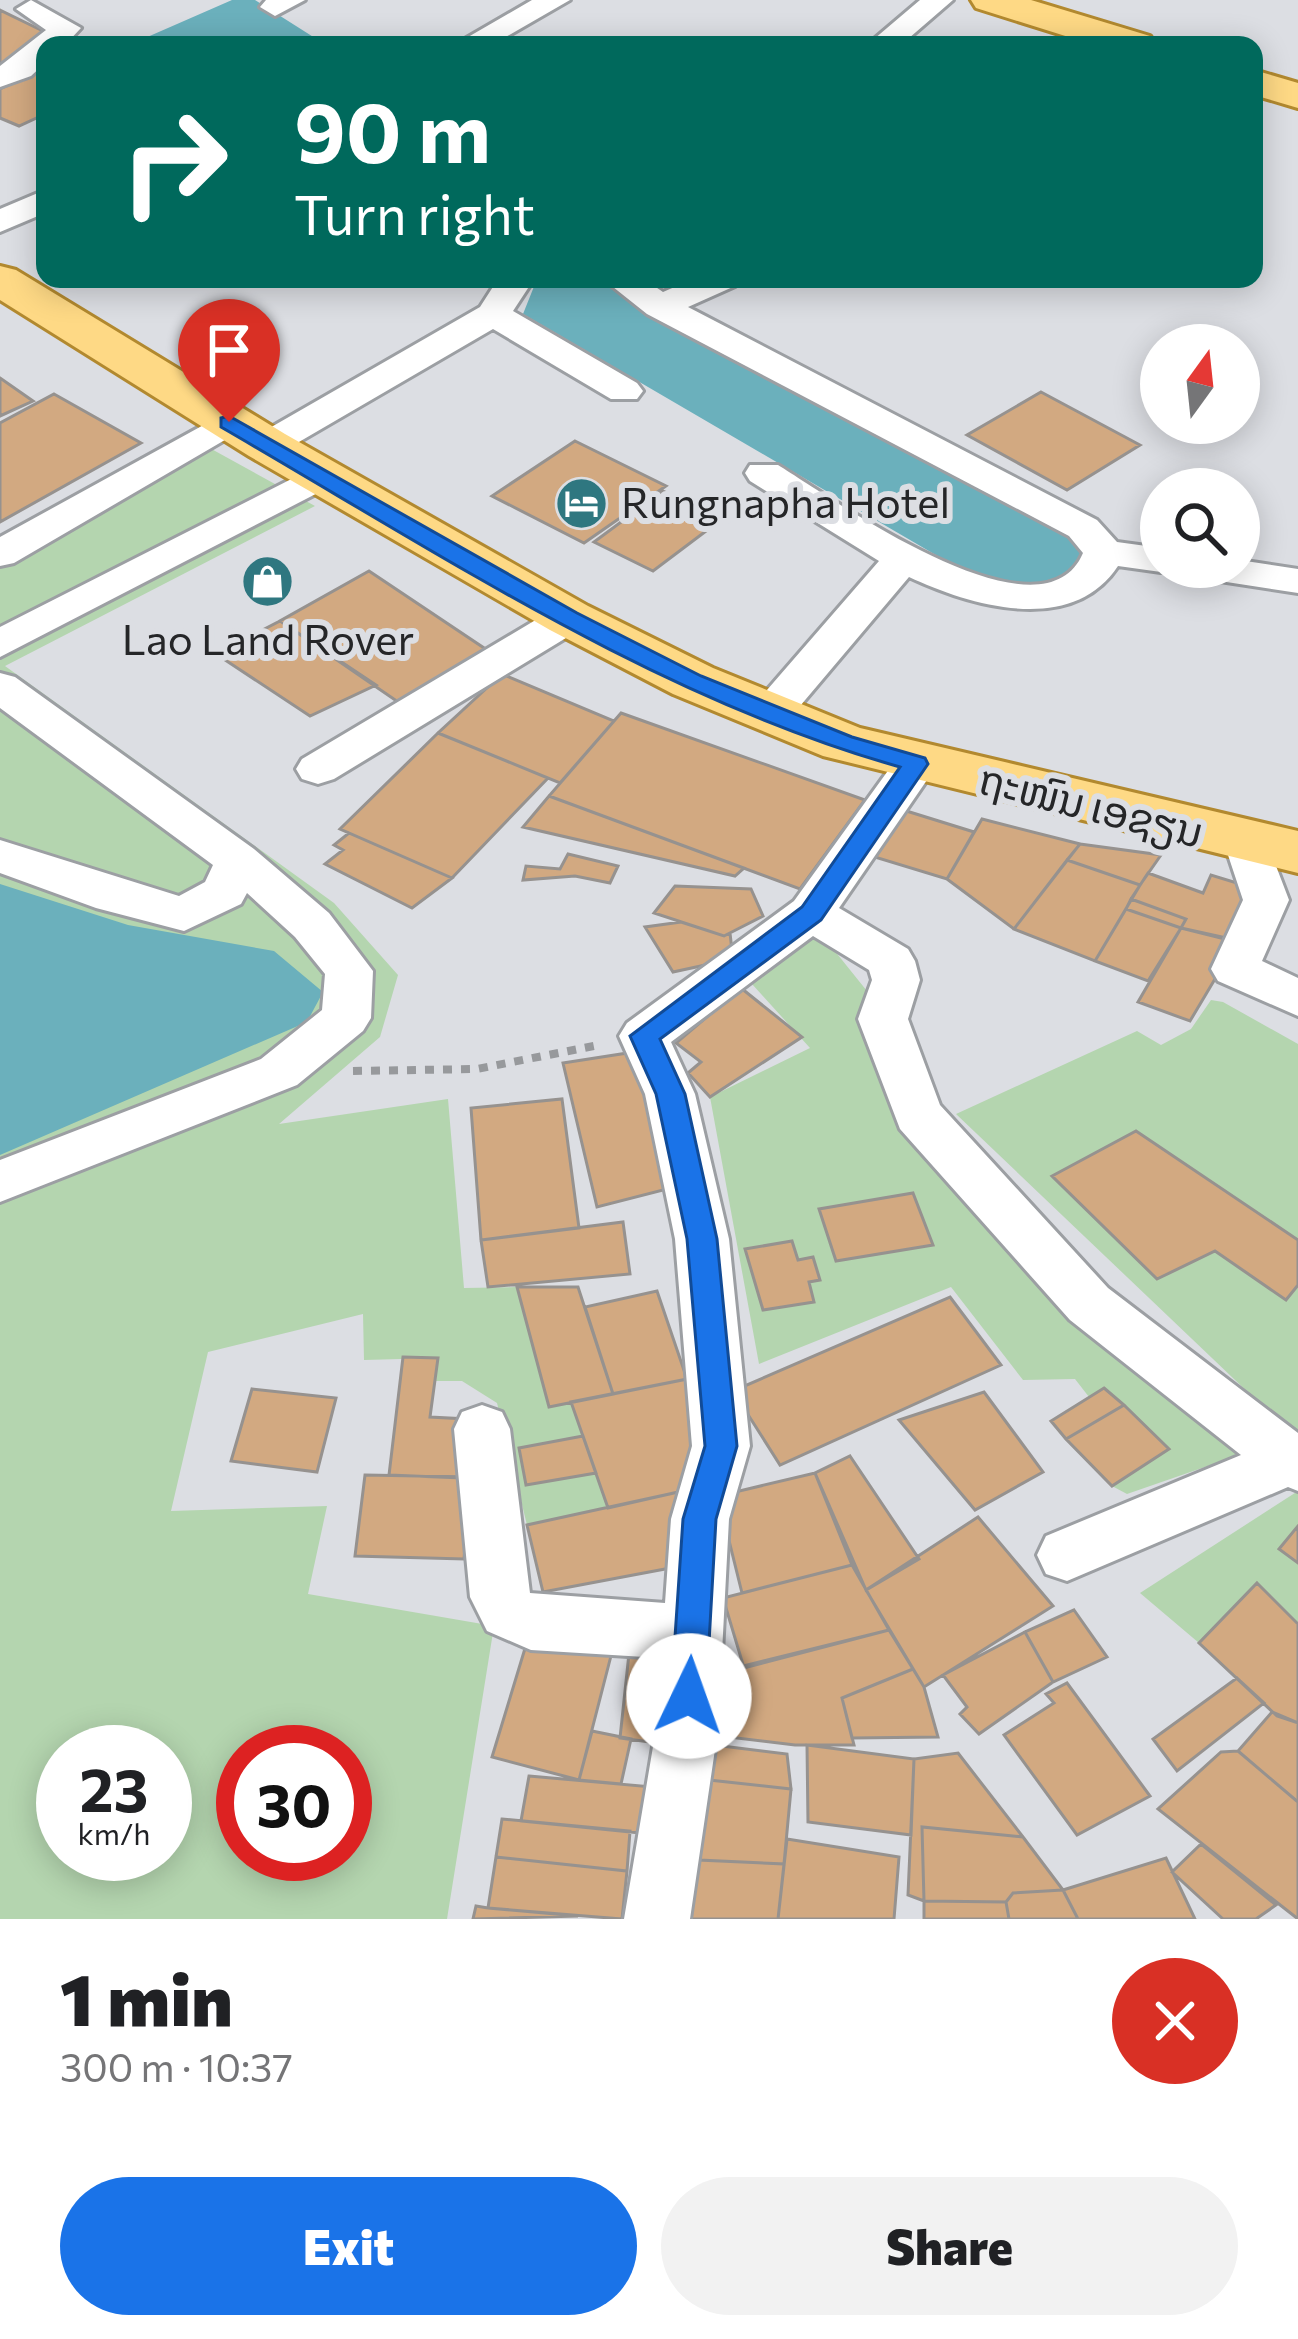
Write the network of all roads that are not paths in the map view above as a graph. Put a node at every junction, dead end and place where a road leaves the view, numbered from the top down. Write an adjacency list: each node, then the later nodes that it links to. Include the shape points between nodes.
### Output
1 (555, 0): 6 (street)
2 (938, 0): 7 (street)
3 (1011, 2): 8 (main road)
4 (31, 9): 5 (street, via 66,28)
5 (57, 36)
6 (486, 36)
7 (893, 36)
8 (1110, 36)
9 (36, 55): 10 (street)
10 (0, 78)
11 (1263, 85): 12 (main road)
12 (1298, 97)
13 (36, 204): 14 (street)
14 (0, 222)
15 (0, 280): 22 (main road, ຖະໜົນ ເອຊຽນ)
16 (510, 288): 20 (street)
17 (634, 288): 19 (street)
18 (702, 288): 19 (street)
19 (660, 306): 25 (street, via 1083,528)
20 (493, 314): 21 (street); 22 (street)
21 (624, 391)
22 (248, 434): 24 (main road, ຖະໜົນ ເອຊຽນ); 26 (street)
23 (764, 473): 27 (street)
24 (321, 476): 31 (main road, ຖະໜົນ ເອຊຽນ); 32 (street)
25 (1104, 552): 27 (street, via 1093,576 1076,586 1011,598); 28 (street)
26 (0, 554)
27 (905, 556): 34 (street)
28 (1140, 557)
29 (1260, 575): 30 (street)
30 (1298, 581)
31 (569, 618): 34 (main road, ຖະໜົນ ເອຊຽນ); 36 (street)
32 (0, 644)
33 (0, 687): 39 (street)
34 (769, 715): 35 (main road, ຖະໜົນ ເອຊຽນ)
35 (916, 764): 37 (main road, ຖະໜົນ ເອຊຽນ); 40 (street)
36 (317, 770)
37 (1272, 847): 41 (street, via 1266,900 1234,969)
38 (0, 856): 39 (street, via 184,914 224,892)
39 (238, 860): 42 (street, via 312,925 349,971 346,1018 279,1072)
40 (811, 913): 44 (street, via 891,962 896,980 883,1019 917,1115 1089,1304); 46 (street, via 644,1036 670,1094 711,1312 721,1446 700,1519)
41 (1298, 998)
42 (0, 1182)
43 (482, 1429): 46 (street, via 508,1612 531,1622)
44 (1294, 1463): 45 (street)
45 (1066, 1555)
46 (692, 1632): 47 (street, via 687,1729)
47 (657, 1919)

